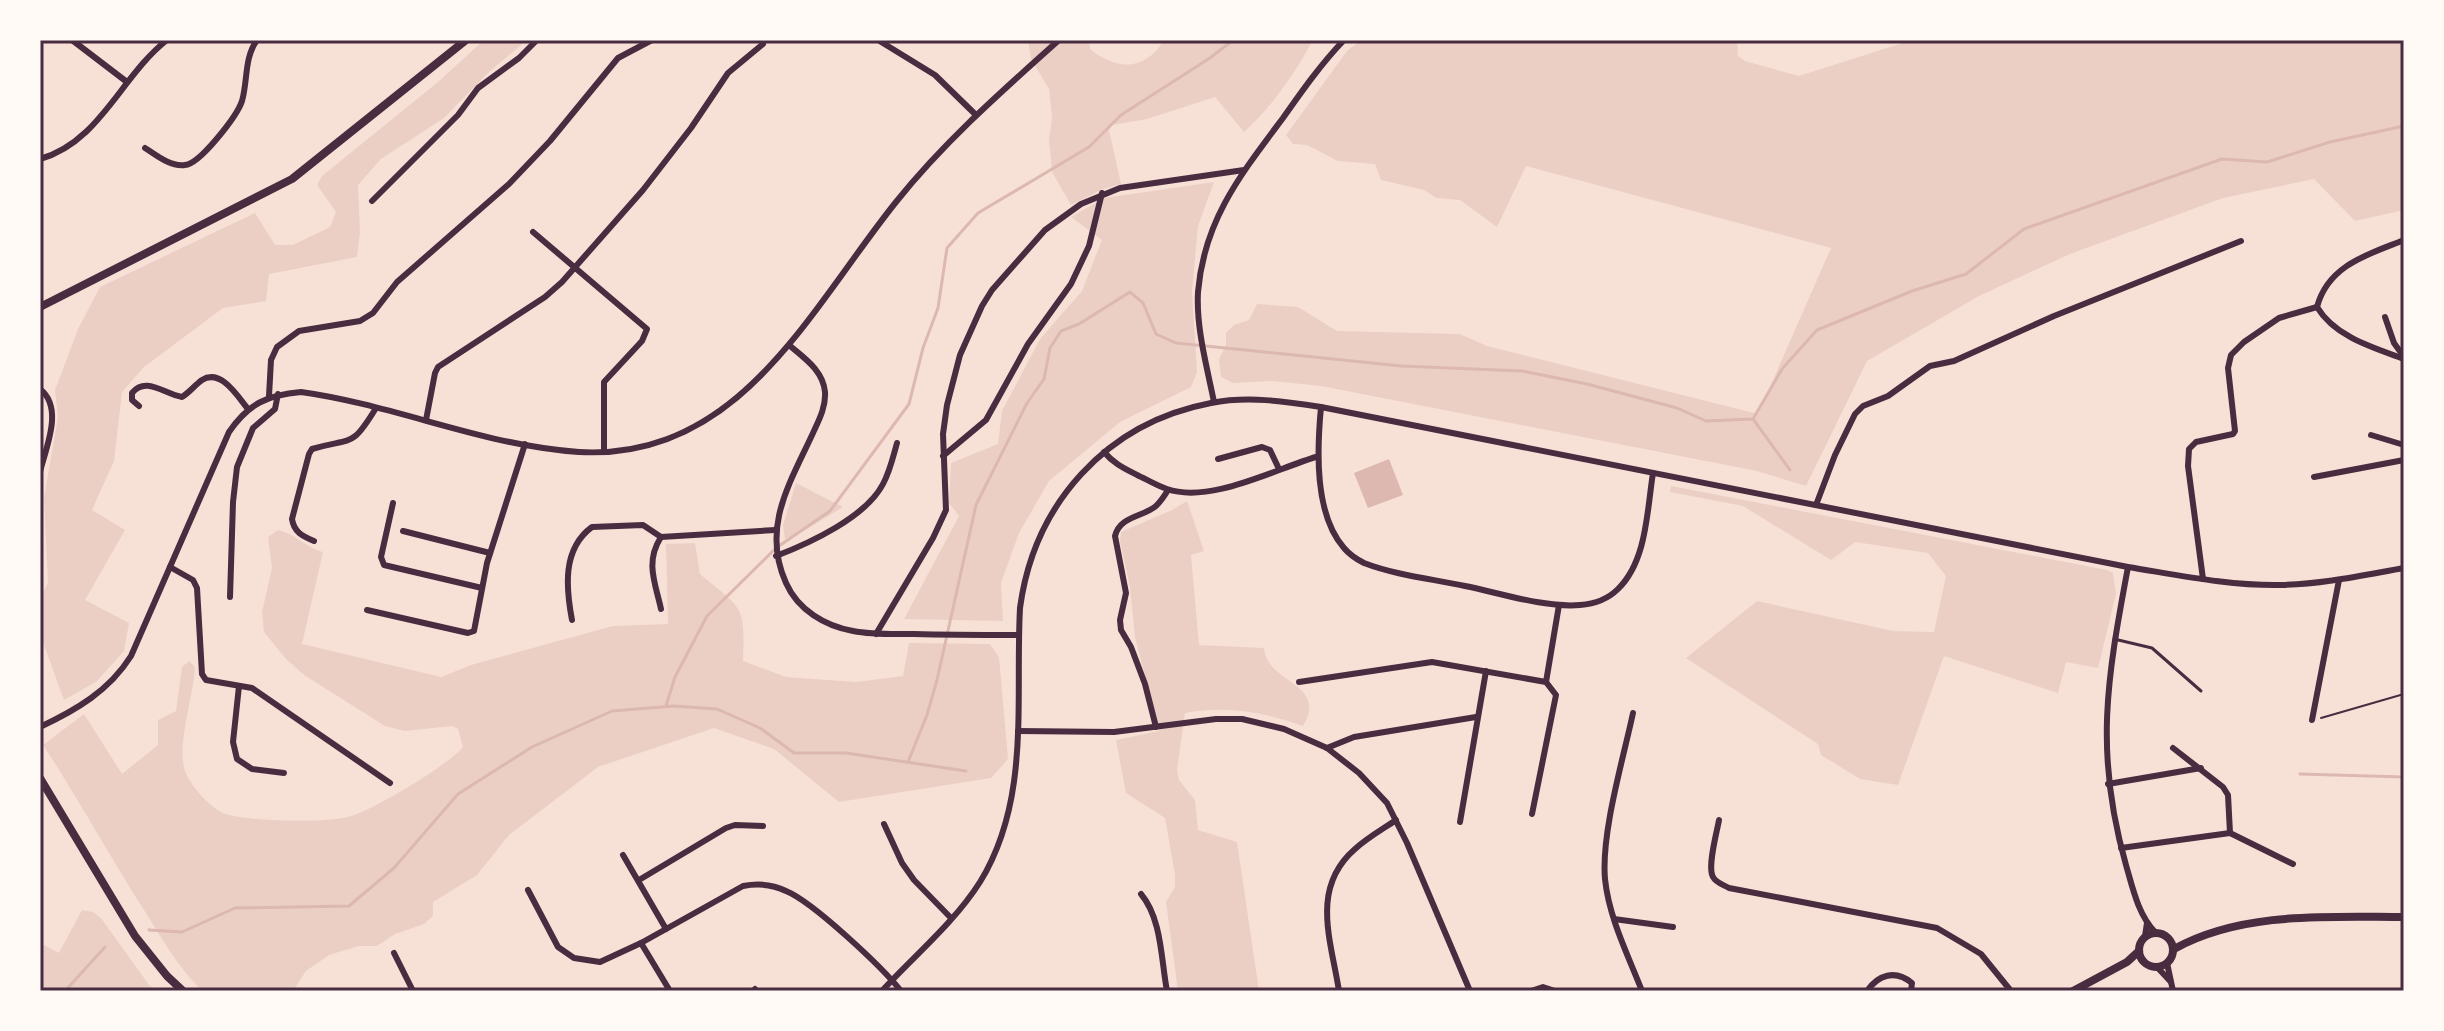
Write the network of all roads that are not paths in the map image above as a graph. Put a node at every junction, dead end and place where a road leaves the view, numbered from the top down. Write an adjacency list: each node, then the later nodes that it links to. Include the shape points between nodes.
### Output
1 (72, 40): 11 (street)
2 (167, 40): 11 (street)
3 (257, 40): 13 (street, via 238,109 195,162 175,165)
4 (466, 40): 22 (street, via 292,179)
5 (537, 40): 17 (street, via 478,88)
6 (652, 40): 29 (street, via 618,58 542,150 397,282 373,313 360,321 299,331 277,347)
7 (878, 40): 12 (street, via 935,75)
8 (1059, 40): 12 (street)
9 (1344, 40): 15 (street)
10 (763, 44): 21 (street, via 728,73 643,190)
11 (127, 82): 14 (street, via 92,128 68,147)
12 (976, 115): 25 (street, via 896,202)
13 (145, 148)
14 (40, 159)
15 (1244, 170): 16 (street); 30 (street, via 1209,235 1200,277 1199,316)
16 (1102, 193): 42 (street, via 1089,246 1071,284 1028,344 986,420); 42 (street, via 1045,230 992,290 960,355 947,405)
17 (372, 201)
18 (533, 232): 21 (street)
19 (2404, 240): 23 (street, via 2346,265 2326,286)
20 (2241, 241): 52 (street, via 1954,361 1930,366 1888,396 1863,406 1835,455)
21 (575, 268): 35 (street, via 545,297 438,367); 40 (street, via 647,329 604,382)
22 (40, 307)
23 (2317, 307): 26 (street, via 2353,339); 62 (street, via 2279,318 2235,349 2228,368 2235,431 2189,449)
24 (2385, 317): 26 (street)
25 (789, 345): 40 (street, via 759,379 708,420 653,443); 53 (street, via 819,373 825,394)
26 (2404, 358)
27 (40, 389): 47 (street, via 49,397 52,411)
28 (278, 394): 29 (street); 33 (street, via 301,392); 65 (street, via 275,409 253,428 237,467)
29 (269, 396): 34 (street)
30 (1214, 402): 32 (street, via 1271,400); 41 (street, via 1161,417)
31 (139, 406): 34 (street, via 132,400 137,386 176,396 217,378)
32 (1321, 407): 43 (street); 48 (street)
33 (376, 408): 35 (street); 56 (street, via 349,442 309,454 292,519 298,534)
34 (248, 409): 59 (street, via 229,432)
35 (426, 420): 38 (street)
36 (2371, 435): 39 (street)
37 (897, 443): 58 (street, via 874,498 815,539)
38 (525, 444): 40 (street); 57 (street)
39 (2404, 445)
40 (604, 451)
41 (1104, 452): 50 (street, via 1113,463); 71 (street, via 1069,488 1037,540 1023,585)
42 (943, 456): 70 (street, via 946,510)
43 (1316, 457): 46 (street); 66 (street, via 1334,532 1357,559)
44 (1218, 459): 46 (street, via 1262,447 1270,450)
45 (2404, 460): 49 (street)
46 (1279, 469): 50 (street, via 1215,489)
47 (40, 472)
48 (1653, 473): 52 (street); 66 (street, via 1643,536 1625,581 1593,603)
49 (2314, 477)
50 (1168, 490): 82 (street, via 1156,506 1125,521 1115,536 1125,582 1121,630 1145,684)
51 (393, 503): 64 (street, via 381,563)
52 (1816, 505): 60 (street)
53 (775, 530): 55 (street); 58 (street)
54 (403, 531): 57 (street)
55 (661, 537): 67 (street, via 651,563); 69 (street, via 643,525 629,524 601,525 585,532 568,568)
56 (314, 541)
57 (490, 553): 64 (street)
58 (776, 556): 70 (street, via 787,585 806,610 838,627)
59 (170, 567): 76 (street, via 197,588 202,674 206,680); 81 (street, via 119,676)
60 (2128, 567): 62 (street); 72 (street)
61 (2404, 568): 63 (street)
62 (2203, 579): 63 (street, via 2283,585)
63 (2339, 580): 80 (street)
64 (482, 588): 68 (street, via 474,631 468,633)
65 (230, 597)
66 (1559, 605): 75 (street)
67 (661, 609)
68 (367, 610)
69 (572, 620)
70 (876, 634): 71 (street)
71 (1019, 635): 83 (street)
72 (2114, 639): 77 (lane, via 2152,648); 90 (street, via 2105,718)
73 (1486, 671): 74 (street, via 1432,662); 75 (street); 79 (street)
74 (1299, 682)
75 (1546, 682): 91 (street, via 1556,695)
76 (239, 686): 87 (street, via 233,742 237,759 252,769); 89 (street, via 252,688)
77 (2201, 691)
78 (1633, 713): 106 (street, via 1606,845 1605,879)
79 (1476, 717): 84 (street, via 1354,737); 94 (street)
80 (2312, 720)
81 (40, 727)
82 (1156, 727): 83 (street); 84 (street, via 1242,719 1284,729)
83 (1018, 731): 105 (street, via 1007,822 981,880)
84 (1327, 748): 92 (street, via 1378,791)
85 (2173, 748): 86 (street)
86 (2201, 768): 90 (street); 97 (street, via 2228,795)
87 (284, 773)
88 (40, 778): 124 (street, via 135,936)
89 (390, 783)
90 (2108, 784): 98 (street)
91 (1532, 814)
92 (1396, 820): 130 (street, via 1355,848 1330,880 1327,916); 131 (street)
93 (1719, 820): 137 (street, via 1710,868 1720,883 1937,928 1981,954)
94 (1460, 822)
95 (884, 824): 105 (street, via 914,880)
96 (763, 826): 101 (street, via 726,828)
97 (2230, 833): 98 (street); 100 (street)
98 (2121, 848): 107 (street)
99 (623, 855): 101 (street)
100 (2293, 864)
101 (639, 880): 109 (street)
102 (528, 890): 114 (street, via 558,947 574,958 600,962)
103 (1141, 894): 129 (street, via 1150,904)
104 (2404, 917): 113 (street, via 2297,919)
105 (951, 918): 122 (street)
106 (1614, 919): 108 (street); 134 (street)
107 (2147, 923): 110 (street); 111 (street)
108 (1673, 927)
109 (666, 929): 114 (street); 122 (street, via 743,886 773,886 799,898)
110 (2155, 932): 111 (street); 112 (street)
111 (2145, 936): 116 (street)
112 (2170, 939): 113 (street); 115 (street)
113 (2192, 939): 115 (street)
114 (641, 943): 126 (street)
115 (2174, 949): 120 (street)
116 (2139, 951): 118 (street); 119 (street)
117 (394, 953): 125 (street)
118 (2143, 961): 119 (street); 121 (street)
119 (2127, 962): 138 (street)
120 (2167, 963): 121 (street); 123 (street)
121 (2157, 967): 123 (street)
122 (892, 980): 127 (street); 128 (street)
123 (2170, 981): 139 (street)
124 (183, 991)
125 (413, 991)
126 (670, 991)
127 (882, 991)
128 (901, 991)
129 (1167, 991)
130 (1339, 991)
131 (1470, 991)
132 (1531, 991): 133 (street)
133 (1555, 991)
134 (1642, 991)
135 (1869, 991): 136 (street, via 1878,978 1892,975 1908,979)
136 (1911, 991)
137 (2011, 991)
138 (2073, 991)
139 (2173, 991)

